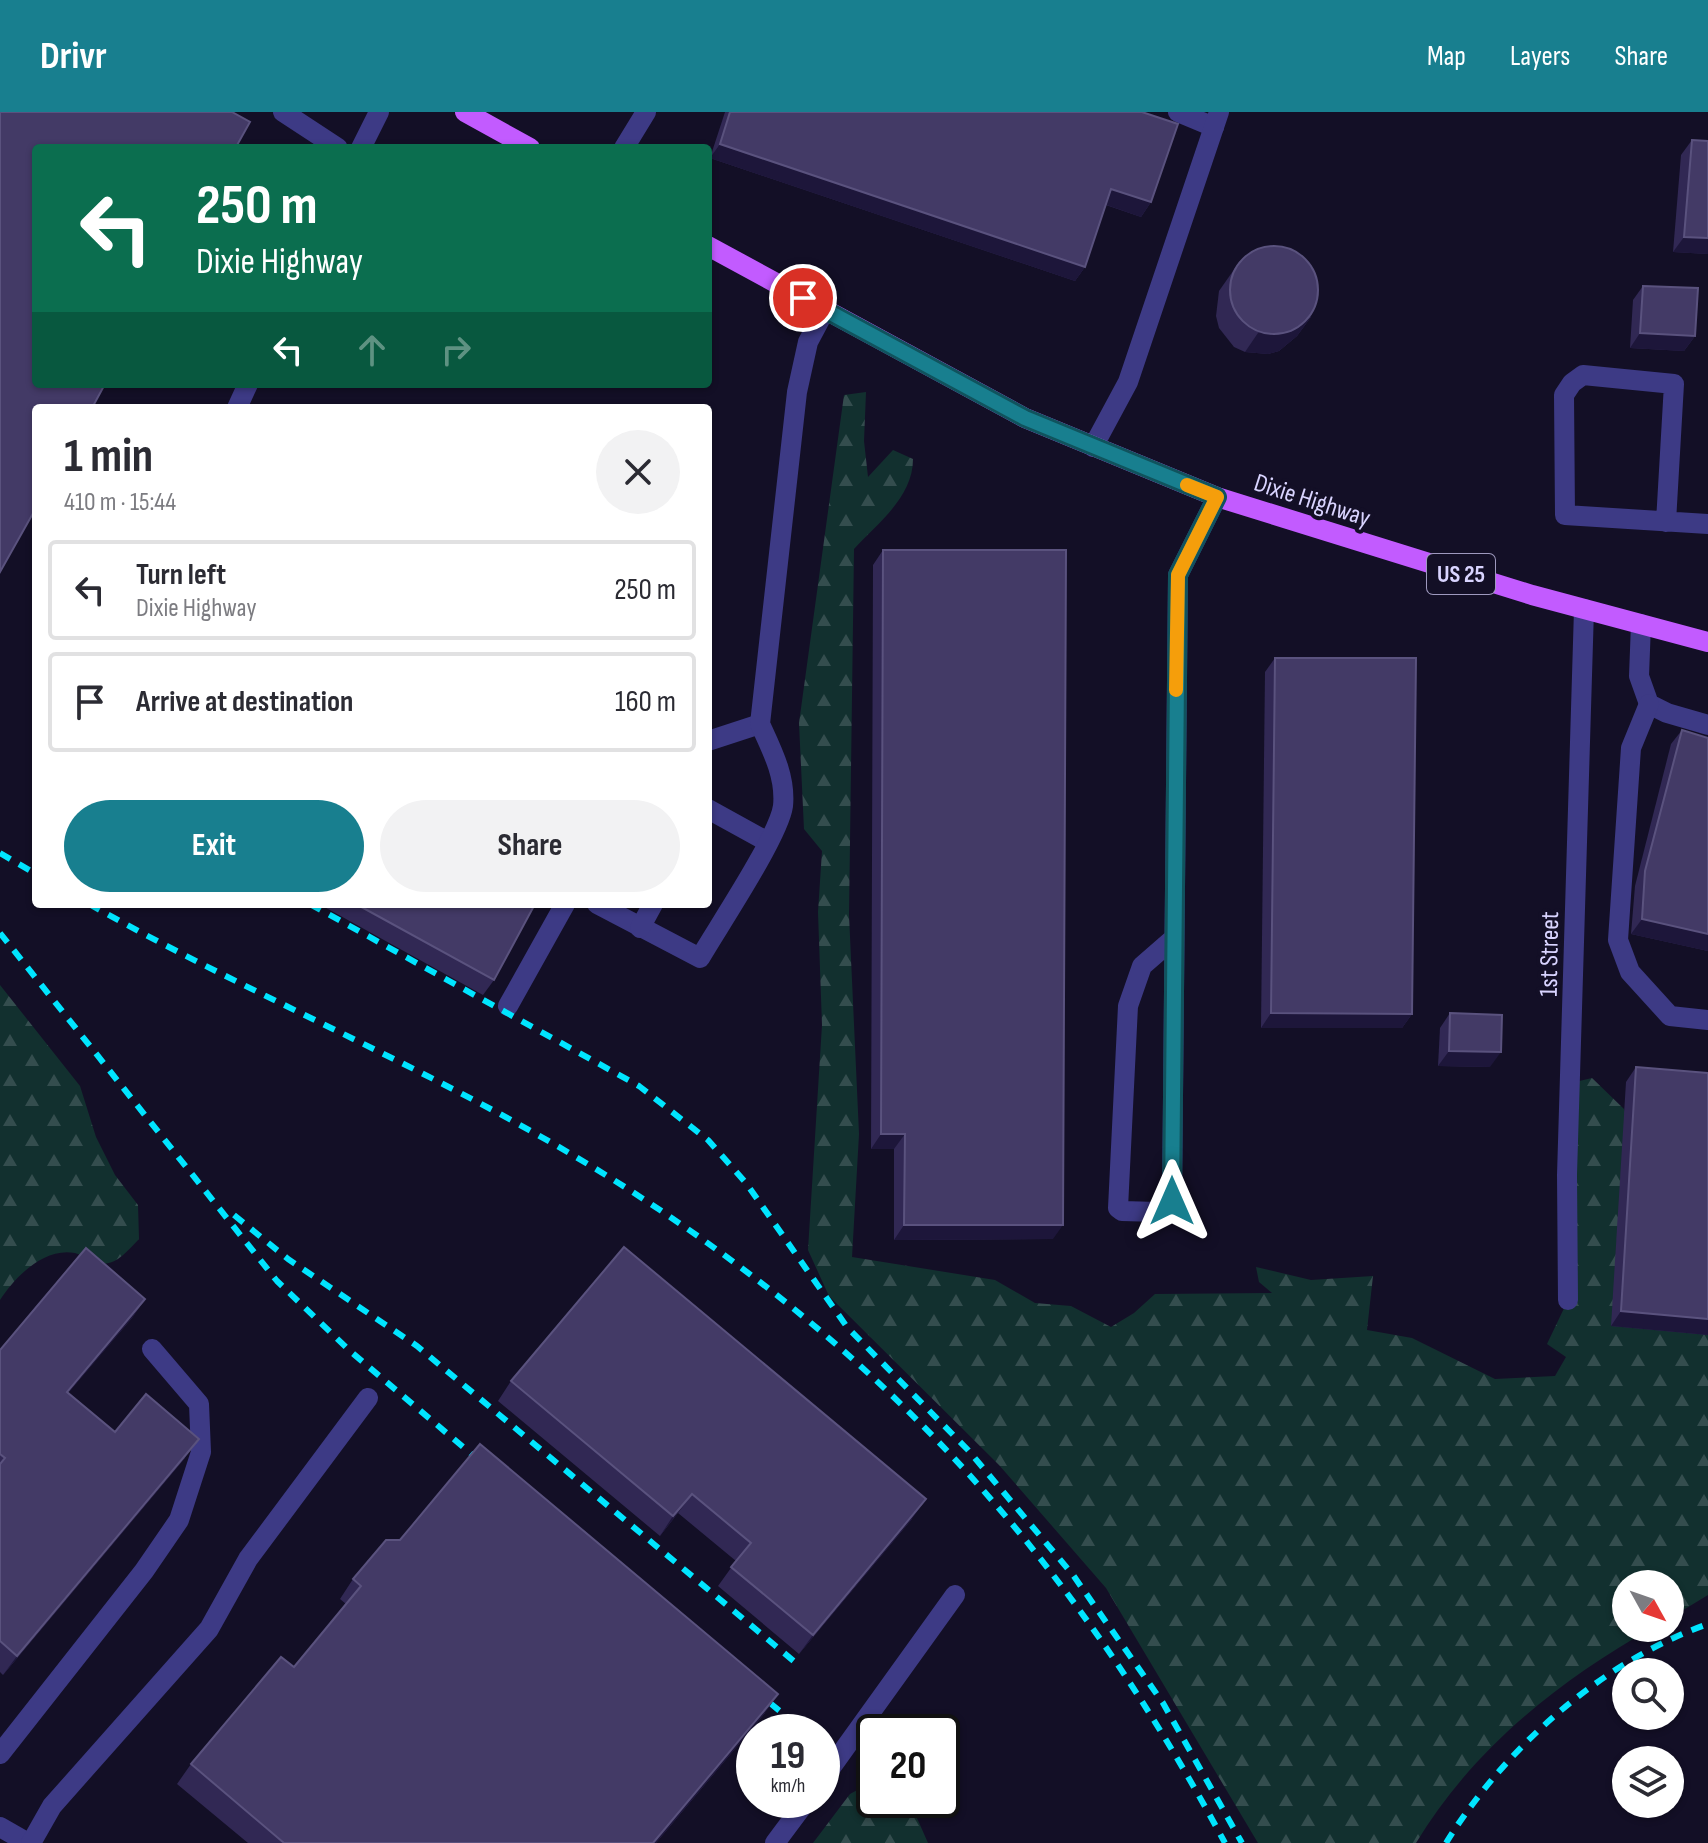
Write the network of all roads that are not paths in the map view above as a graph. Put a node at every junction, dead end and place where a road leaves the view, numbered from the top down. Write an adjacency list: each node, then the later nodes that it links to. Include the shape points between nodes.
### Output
1 (283, 112): 7 (street)
2 (379, 112): 8 (street)
3 (465, 112): 9 (main road)
4 (646, 112): 10 (street)
5 (1178, 112): 6 (street)
6 (1217, 119): 13 (street, via 1128,382)
7 (332, 144)
8 (363, 144)
9 (523, 144)
10 (626, 144)
11 (712, 248): 12 (main road, Dixie Highway / US 25)
12 (825, 310): 13 (main road, Dixie Highway / US 25, via 1025,418); 21 (street, via 808,342 797,392)
13 (1093, 447): 14 (main road, Dixie Highway / US 25)
14 (1217, 497): 17 (main road, Dixie Highway / US 25); 30 (street, via 1178,575)
15 (1666, 522): 15 (street, via 1565,515 1564,395 1583,375 1674,384); 16 (street)
16 (1708, 524)
17 (1584, 609): 18 (main road, Dixie Highway / US 25); 33 (street, 1st Street)
18 (1641, 624): 19 (main road, Dixie Highway / US 25); 20 (street, via 1639,676)
19 (1708, 642)
20 (1649, 704): 22 (street); 32 (street, via 1631,748 1618,940 1630,972 1670,1016)
21 (760, 724): 23 (street); 25 (street, via 781,773 783,808)
22 (1708, 725)
23 (712, 740)
24 (712, 811): 25 (street)
25 (768, 842): 29 (street, via 700,958)
26 (563, 908): 31 (street)
27 (604, 908): 29 (street)
28 (651, 908): 29 (street)
29 (640, 928)
30 (1173, 939): 30 (street, via 1172,1201 1158,1212 1122,1211 1118,1208 1128,1006 1142,966)
31 (508, 1006)
32 (1708, 1020)
33 (1568, 1300)
34 (152, 1349): 37 (street, via 199,1404 201,1452 179,1520)
35 (368, 1398): 41 (street, via 248,1559 209,1629 52,1806)
36 (955, 1595): 38 (street)
37 (0, 1754)
38 (840, 1755)
39 (794, 1818): 42 (street)
40 (0, 1827): 41 (street)
41 (29, 1843)
42 (775, 1843)

